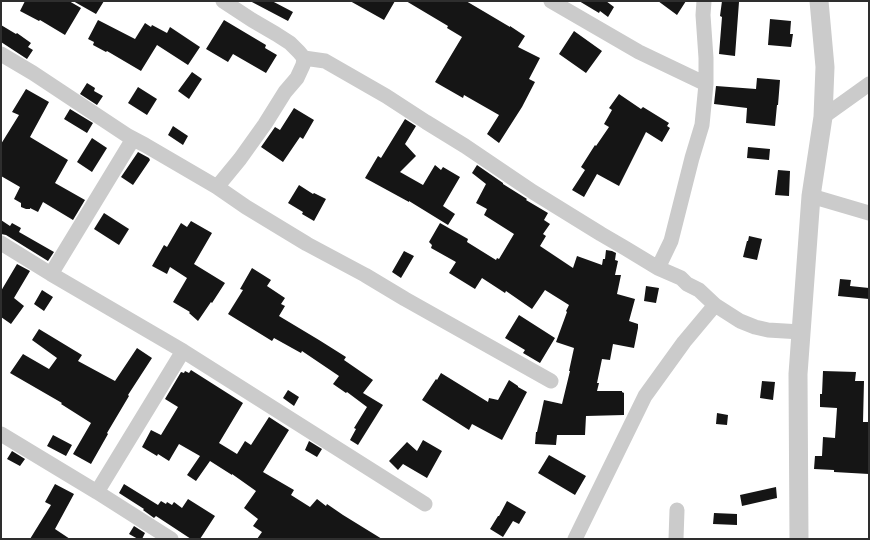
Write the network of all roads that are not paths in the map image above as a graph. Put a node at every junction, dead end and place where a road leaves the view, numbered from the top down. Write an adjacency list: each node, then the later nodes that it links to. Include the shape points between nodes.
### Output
1 (223, 1): 6 (street, via 290,43)
2 (551, 1): 7 (street, via 639,52)
3 (704, 1): 7 (street)
4 (819, 1): 9 (street, via 825,67)
5 (1, 54): 10 (street)
6 (304, 58): 11 (street, via 297,78); 15 (street, via 325,61 352,76 465,146 533,192)
7 (706, 84): 15 (street, via 702,126 671,241)
8 (869, 84): 9 (street)
9 (823, 117): 12 (street)
10 (133, 139): 11 (street); 16 (street)
11 (217, 187): 20 (street, via 307,244)
12 (811, 196): 13 (street); 18 (street)
13 (869, 213)
14 (1, 243): 16 (street)
15 (658, 268): 17 (street, via 699,290)
16 (51, 274): 19 (street)
17 (715, 305): 18 (street, via 755,327); 26 (street, via 684,342 645,396)
18 (801, 332): 28 (street, via 798,374)
19 (183, 351): 22 (street); 23 (street)
20 (551, 381)
21 (1, 434): 22 (street)
22 (97, 492): 25 (street)
23 (425, 504)
24 (677, 510): 27 (street)
25 (171, 539)
26 (575, 539)
27 (676, 539)
28 (799, 539)

